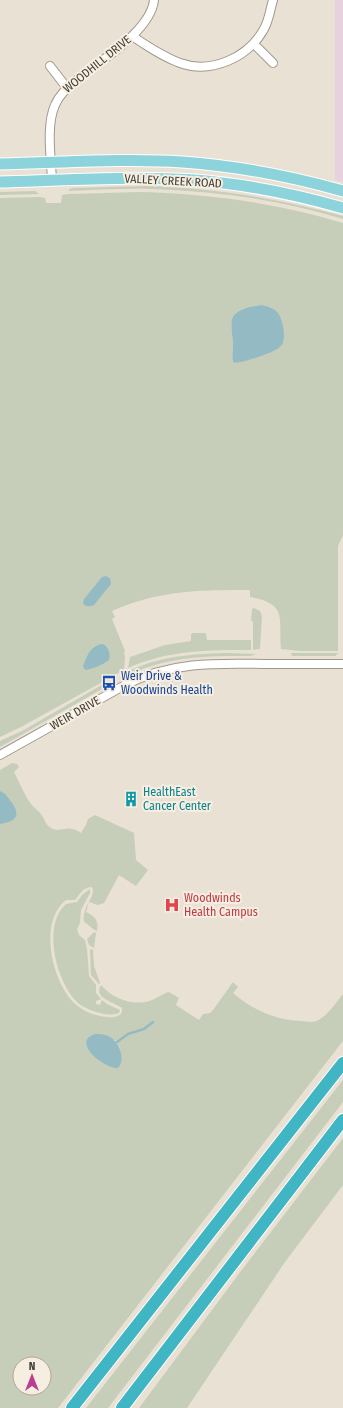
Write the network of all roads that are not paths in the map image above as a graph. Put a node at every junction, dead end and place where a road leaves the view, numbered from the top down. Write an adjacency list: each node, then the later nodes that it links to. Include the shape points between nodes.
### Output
1 (154, 0): 3 (street, WOODHILL DRIVE, via 142,26)
2 (272, 0): 4 (street, via 264,29)
3 (132, 36): 4 (street, via 181,64 206,67 229,61); 7 (street, WOODHILL DRIVE)
4 (254, 44): 5 (street)
5 (273, 63)
6 (50, 66): 7 (street)
7 (67, 88): 8 (street, WOODHILL DRIVE, via 56,101 51,114)
8 (51, 163): 9 (main road, VALLEY CREEK ROAD); 10 (street, WOODHILL DRIVE); 12 (main road, VALLEY CREEK ROAD, via 142,161 215,165 295,178)
9 (0, 164)
10 (52, 180): 11 (main road, VALLEY CREEK ROAD); 13 (main road, VALLEY CREEK ROAD, via 148,178 213,182 278,192)
11 (0, 182)
12 (343, 190)
13 (343, 208)
14 (343, 664): 15 (street, WEIR DRIVE, via 202,664 166,669 129,683)
15 (0, 756)
16 (343, 1063): 18 (highway)
17 (343, 1120): 19 (highway)
18 (72, 1408)
19 (122, 1408)

